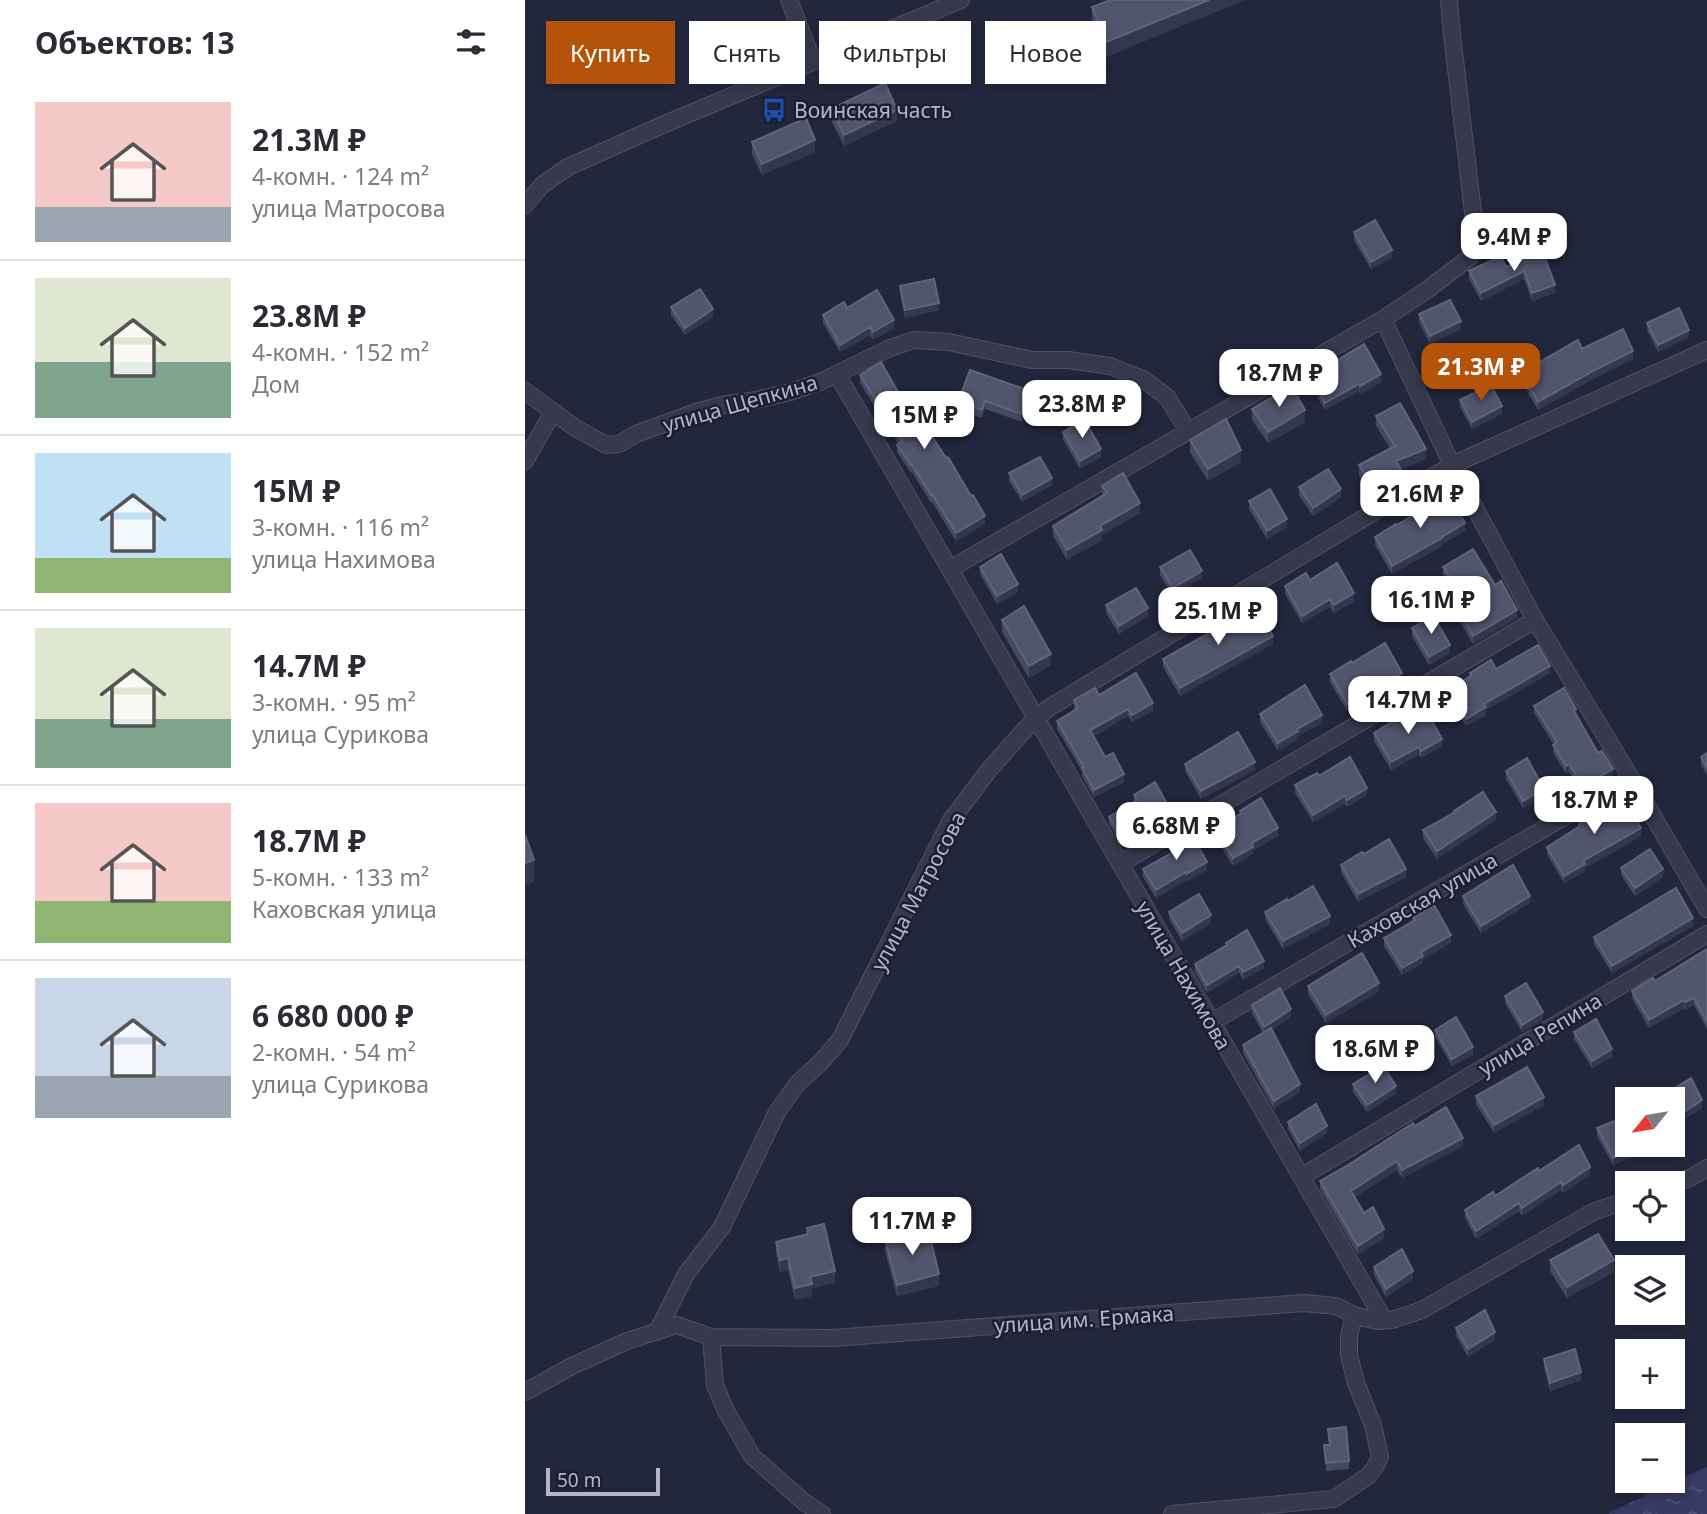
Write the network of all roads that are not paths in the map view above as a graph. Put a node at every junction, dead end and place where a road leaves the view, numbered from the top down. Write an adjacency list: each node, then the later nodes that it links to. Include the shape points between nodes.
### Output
1 (789, 0): 4 (street)
2 (961, 0): 4 (street)
3 (1449, 0): 6 (street, via 1477,246 1471,257)
4 (813, 62): 5 (street, via 568,167 542,185)
5 (525, 205)
6 (1383, 319): 11 (street); 13 (street)
7 (1707, 350): 13 (street, улица Матросова)
8 (837, 374): 10 (street, улица Щепкина, via 790,392 696,412 619,444 606,444); 11 (street, улица Щепкина, via 914,340 949,342 1032,360 1110,366 1143,379 1167,397); 14 (street, улица Нахимова)
9 (525, 391): 10 (street, улица Щепкина)
10 (553, 412): 12 (street)
11 (1188, 431): 14 (street)
12 (525, 461)
13 (1452, 465): 15 (street); 16 (street, улица Матросова)
14 (950, 569): 16 (street, улица Нахимова)
15 (1535, 620): 17 (street); 18 (street)
16 (1036, 719): 18 (street, улица Нахимова); 28 (street, улица Матросова, via 951,820 840,1040 777,1112 722,1227 686,1274)
17 (1631, 778): 19 (street); 21 (street, Каховская улица)
18 (1120, 864): 21 (street, улица Нахимова)
19 (1707, 909)
20 (1707, 934): 23 (street, улица Репина)
21 (1212, 1023): 23 (street, улица Нахимова)
22 (1707, 1168): 24 (street)
23 (1301, 1177): 27 (street, улица Нахимова)
24 (1685, 1180)
25 (1615, 1204): 27 (street, улица им. Ермака, via 1593,1212 1422,1310)
26 (1354, 1315): 27 (street, улица им. Ермака); 29 (street, улица им. Ермака, via 1336,1306 1304,1303 833,1338); 32 (street, via 1349,1355 1380,1457 1368,1476 1334,1499)
27 (1384, 1321)
28 (657, 1332): 29 (street, улица им. Ермака, via 677,1325); 30 (street, улица им. Ермака, via 627,1341)
29 (711, 1337): 31 (street, via 715,1385 752,1456)
30 (525, 1392)
31 (822, 1514)
32 (1172, 1514)

